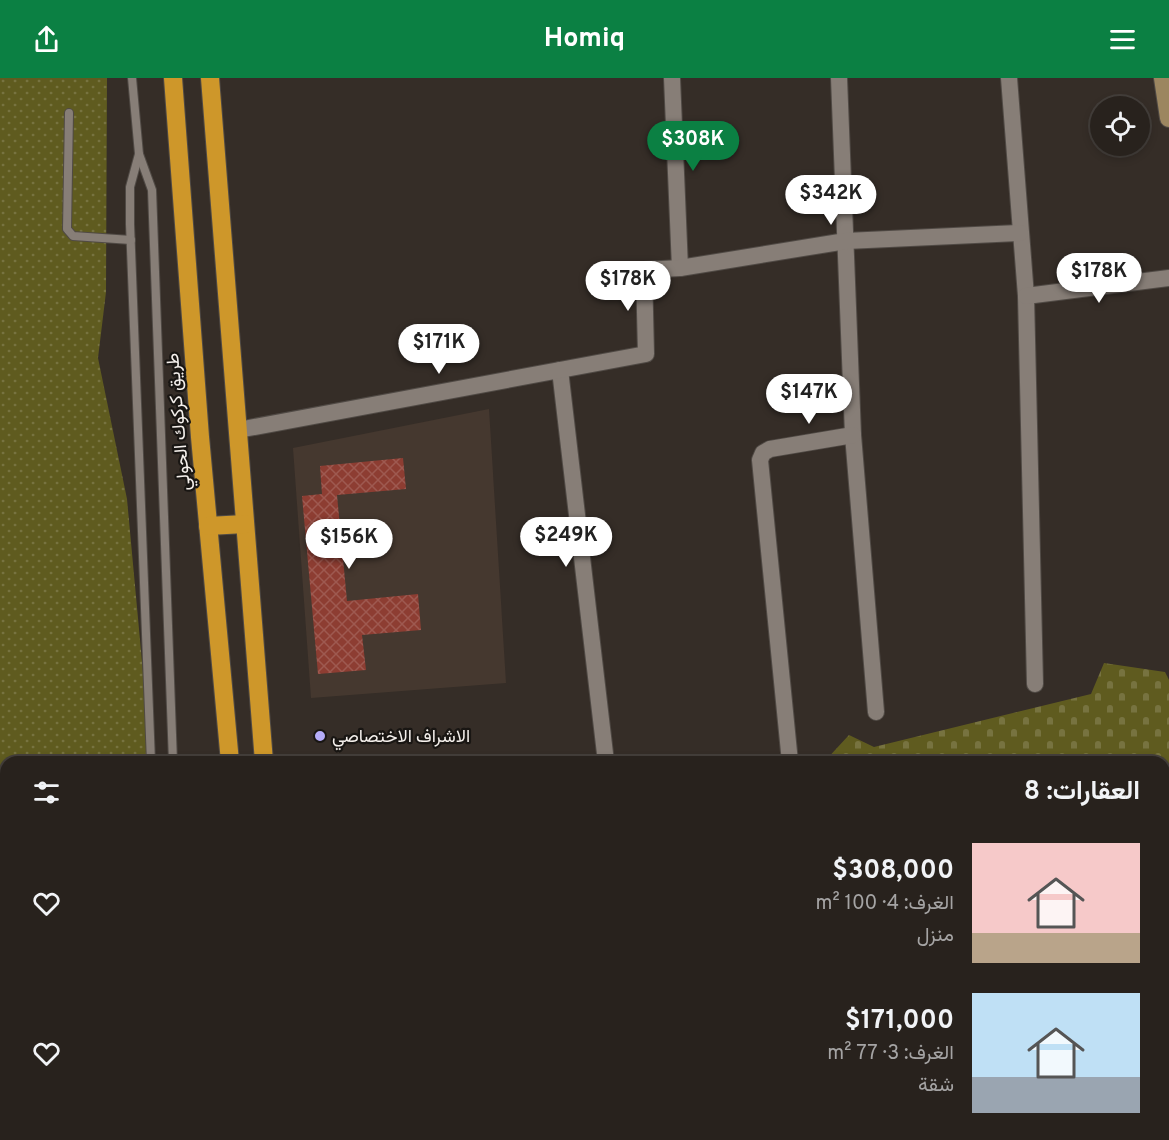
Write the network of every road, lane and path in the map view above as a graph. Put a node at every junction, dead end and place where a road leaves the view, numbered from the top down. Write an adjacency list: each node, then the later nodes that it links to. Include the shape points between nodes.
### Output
1 (132, 78): 10 (lane)
2 (173, 78): 21 (highway, طريق كركوك الحولي)
3 (210, 78): 18 (highway)
4 (672, 78): 14 (street)
5 (839, 78): 13 (street)
6 (1009, 78): 11 (street)
7 (1163, 78): 9 (street)
8 (69, 113): 12 (lane, via 67,229 73,236)
9 (1169, 118)
10 (139, 154): 12 (lane, via 130,187); 25 (lane, via 152,190)
11 (1020, 233): 13 (street); 16 (street)
12 (131, 240): 24 (lane)
13 (846, 241): 14 (street); 19 (street)
14 (680, 268): 17 (street, via 644,270 646,354)
15 (1169, 278): 16 (street)
16 (1026, 296): 22 (street)
17 (560, 370): 18 (street); 28 (street)
18 (238, 430): 20 (highway)
19 (853, 435): 23 (street); 29 (street, via 771,449 760,460)
20 (245, 524): 21 (highway); 27 (highway)
21 (208, 526): 26 (highway, طريق كركوك الحولي)
22 (1035, 684)
23 (876, 712)
24 (151, 756)
25 (173, 756)
26 (229, 756)
27 (264, 756)
28 (605, 756)
29 (789, 756)

